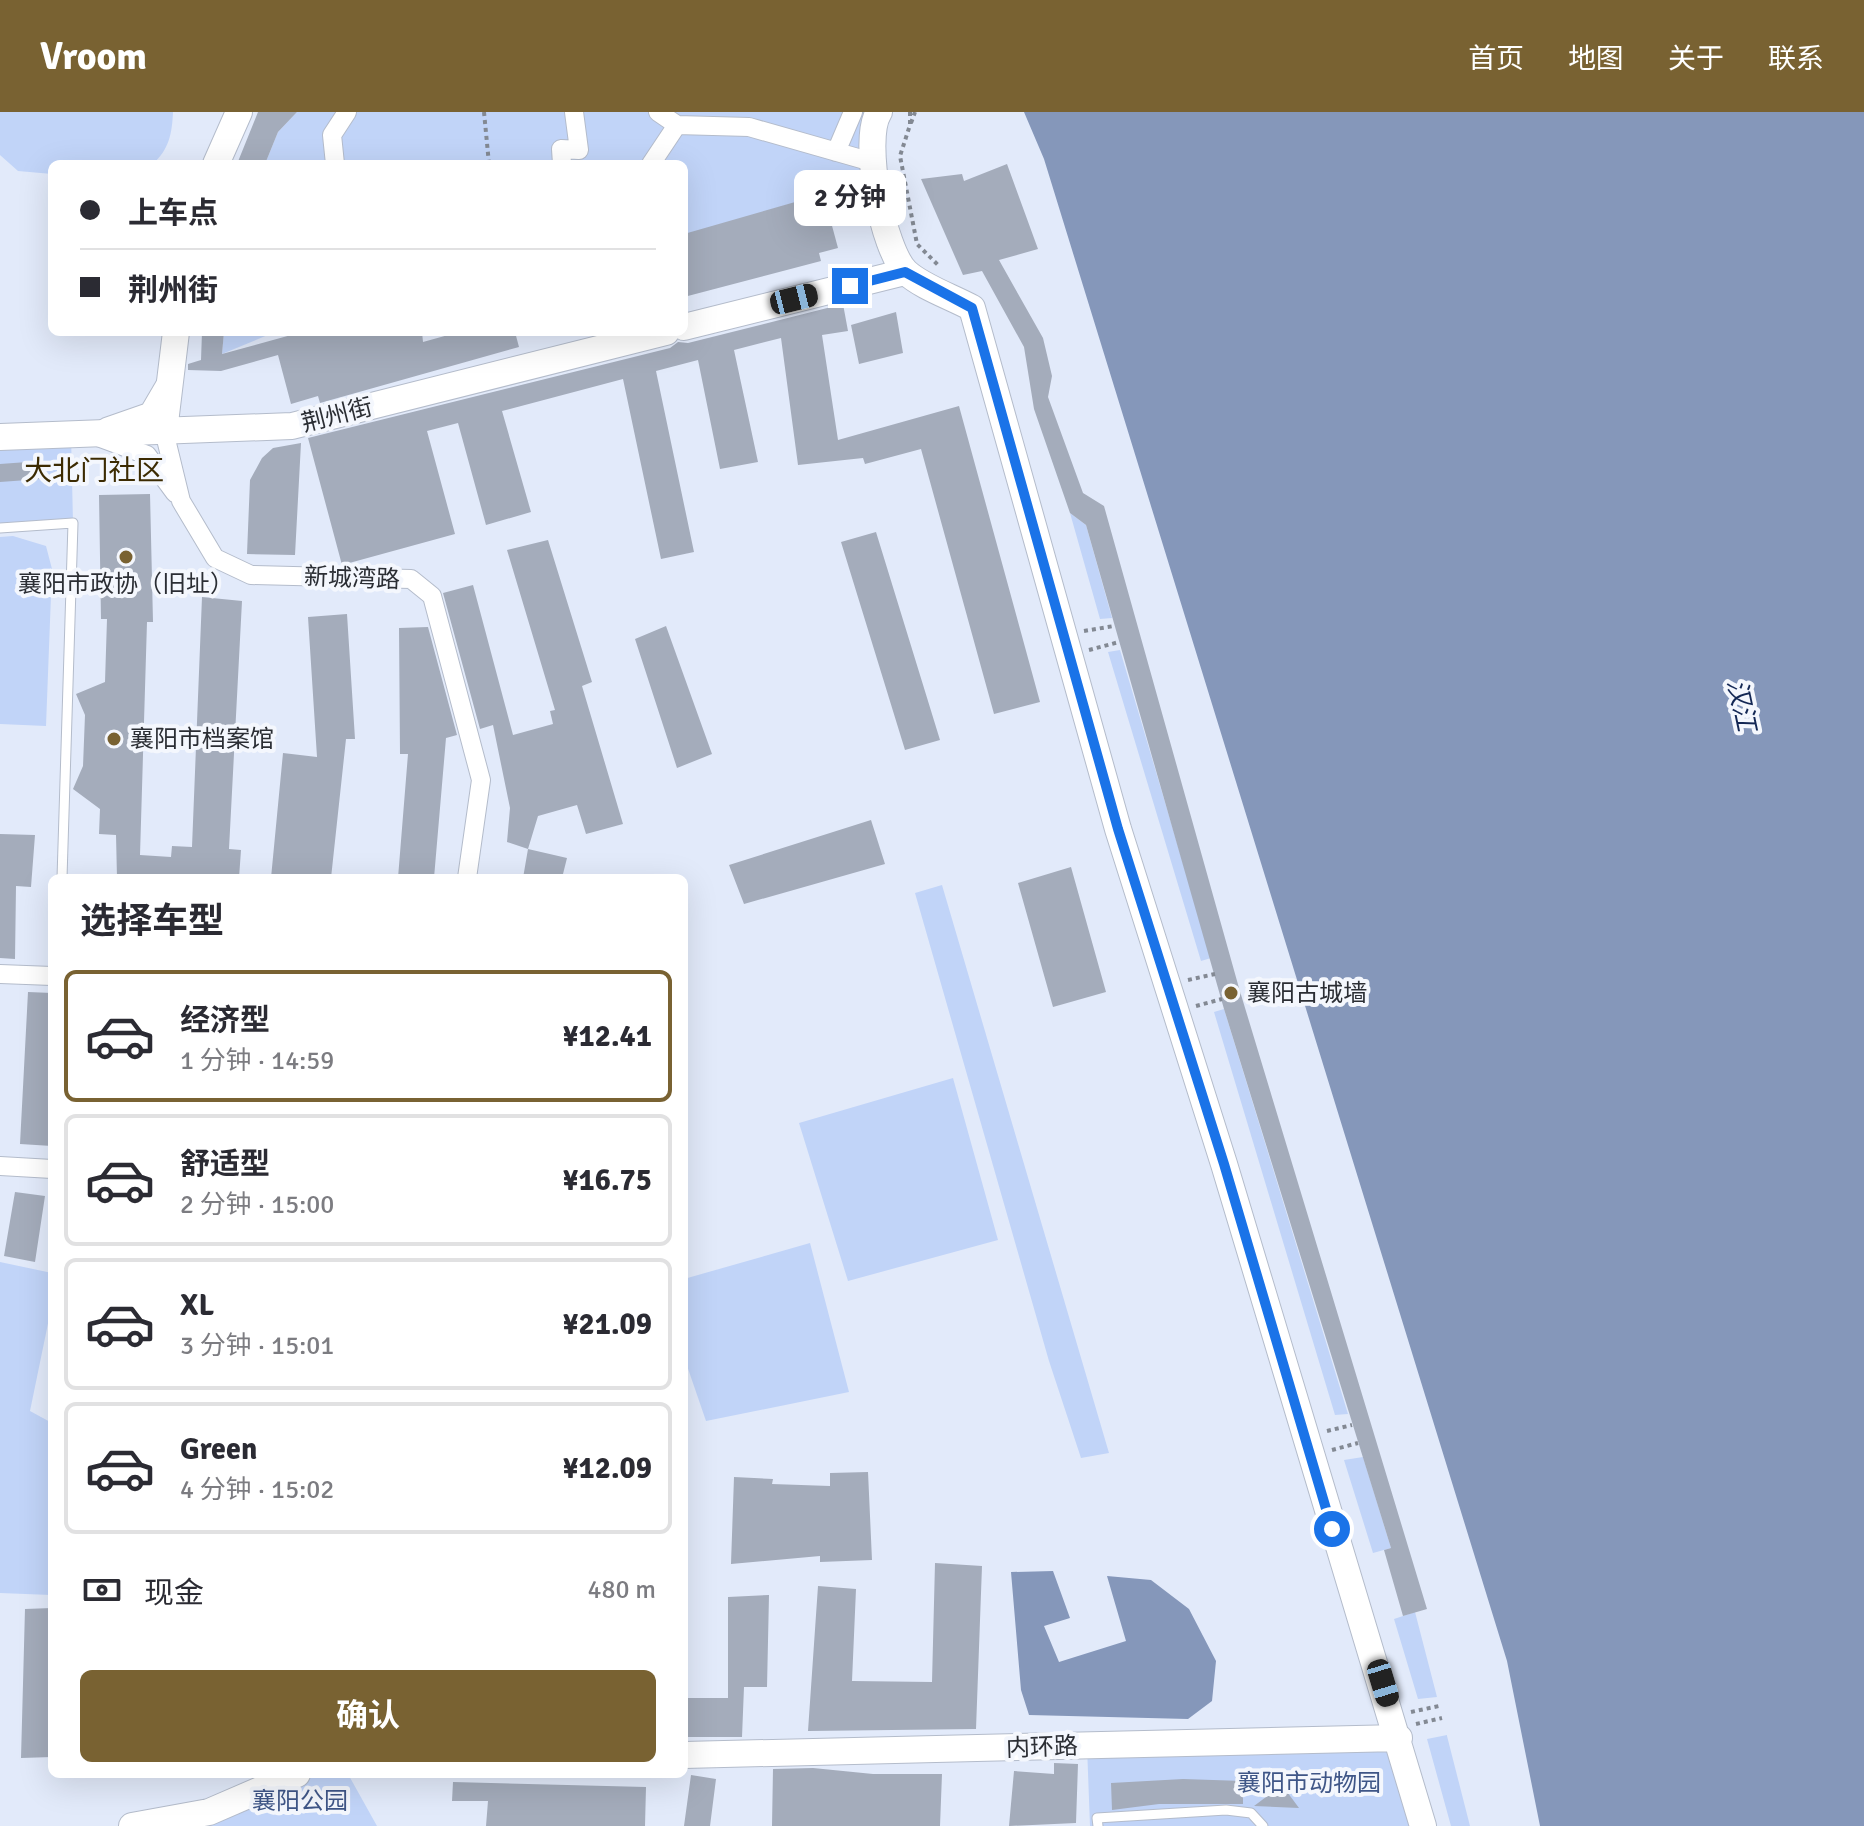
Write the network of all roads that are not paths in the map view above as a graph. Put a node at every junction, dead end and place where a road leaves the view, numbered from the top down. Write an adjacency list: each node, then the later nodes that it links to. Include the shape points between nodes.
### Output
1 (239, 112): 9 (street)
2 (347, 112): 10 (street, via 332,135)
3 (574, 112): 11 (street, via 579,150 561,149)
4 (658, 112): 7 (street)
5 (853, 112): 8 (street)
6 (879, 112): 13 (street)
7 (677, 125): 8 (street, via 749,127); 12 (street)
8 (836, 152): 13 (street)
9 (218, 160)
10 (335, 160)
11 (562, 160)
12 (654, 160)
13 (872, 162): 14 (street, via 883,225)
14 (905, 272): 15 (street); 30 (street, via 972,308 1118,829 1324,1506)
15 (688, 326)
16 (175, 336): 18 (street)
17 (650, 336): 19 (street, 荆州街, via 292,426)
18 (170, 375): 19 (street); 20 (street, via 149,412)
19 (164, 431): 20 (street, 荆州街); 22 (street, 新城湾路)
20 (88, 434): 21 (street, 荆州街); 22 (street, via 147,455)
21 (0, 437)
22 (181, 501): 25 (street, 新城湾路, via 215,558 251,575 411,579 432,596 481,780)
23 (0, 528): 24 (lane, via 73,523)
24 (62, 874)
25 (468, 874)
26 (0, 974): 27 (street)
27 (48, 976)
28 (0, 1166): 29 (street)
29 (48, 1169)
30 (1407, 1731): 31 (street, 内环路); 36 (street)
31 (688, 1755)
32 (288, 1778): 33 (street, via 209,1812)
33 (132, 1826)
34 (1098, 1826): 35 (lane, via 1097,1818 1226,1810 1251,1813)
35 (1263, 1826)
36 (1423, 1826)

